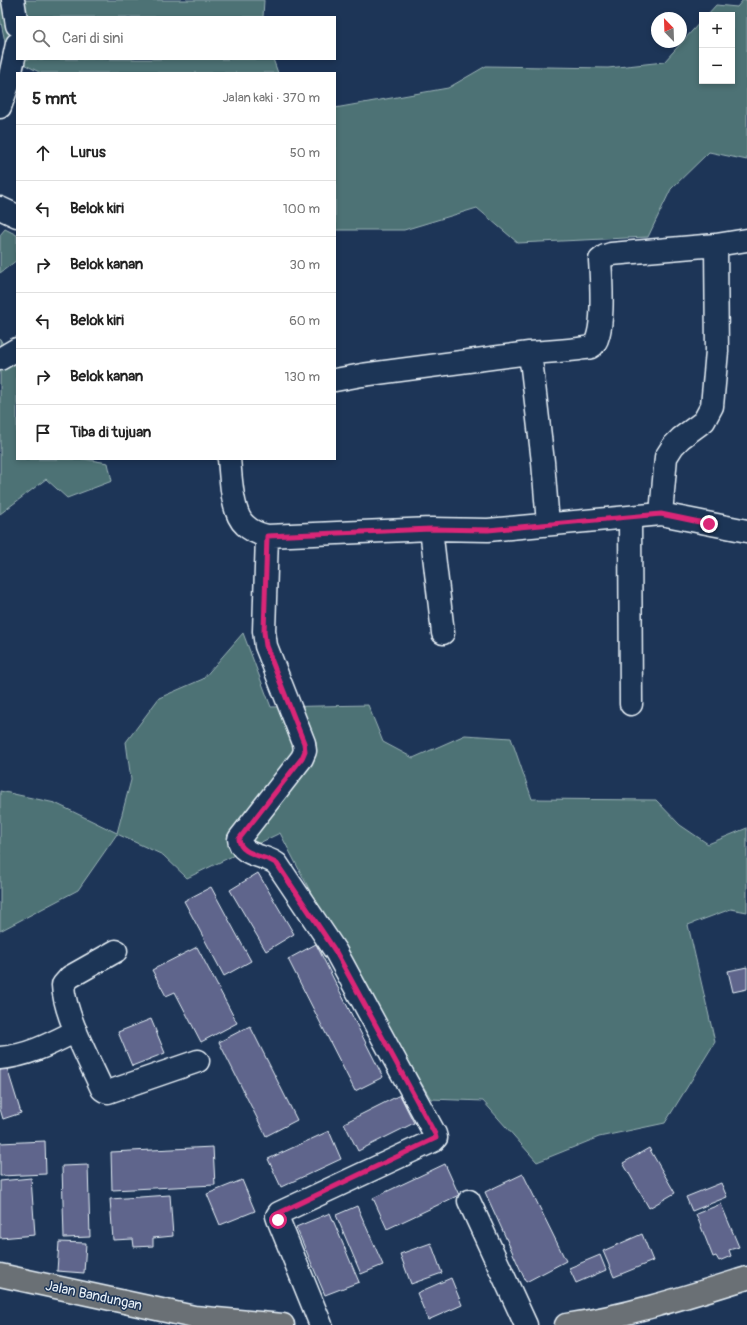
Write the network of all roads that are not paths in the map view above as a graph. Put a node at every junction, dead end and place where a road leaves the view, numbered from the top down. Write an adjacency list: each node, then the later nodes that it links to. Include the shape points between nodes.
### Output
1 (13, 0): 2 (street)
2 (16, 19)
3 (16, 49): 4 (street)
4 (0, 107)
5 (747, 240): 6 (street)
6 (716, 245): 8 (street, via 605,256 600,260 601,315 596,343 590,347); 12 (street, via 717,351 712,406 704,421 672,446 666,457)
7 (16, 350): 9 (street)
8 (530, 353): 10 (street); 14 (street)
9 (0, 359)
10 (336, 380)
11 (229, 460): 17 (street, via 235,506 241,520 254,532)
12 (661, 514): 13 (street); 16 (street)
13 (630, 517): 14 (street); 19 (street)
14 (548, 524): 15 (street, via 488,530)
15 (431, 529): 17 (street); 18 (street)
16 (747, 531)
17 (267, 536): 29 (street, via 264,632 266,646 305,751 239,842 245,850 277,864 336,952 436,1138 279,1213 278,1220)
18 (443, 633)
19 (631, 704)
20 (116, 951): 21 (street, via 70,977 63,985 65,1001)
21 (76, 1031): 22 (street, via 27,1053); 23 (street, via 102,1089 108,1092)
22 (0, 1058)
23 (198, 1061)
24 (469, 1201): 30 (street)
25 (0, 1275): 27 (main road, Jalan Bandungan)
26 (747, 1278): 31 (main road, via 683,1298)
27 (194, 1321): 28 (main road, Jalan Bandungan)
28 (283, 1325)
29 (321, 1325)
30 (526, 1325)
31 (566, 1325)

